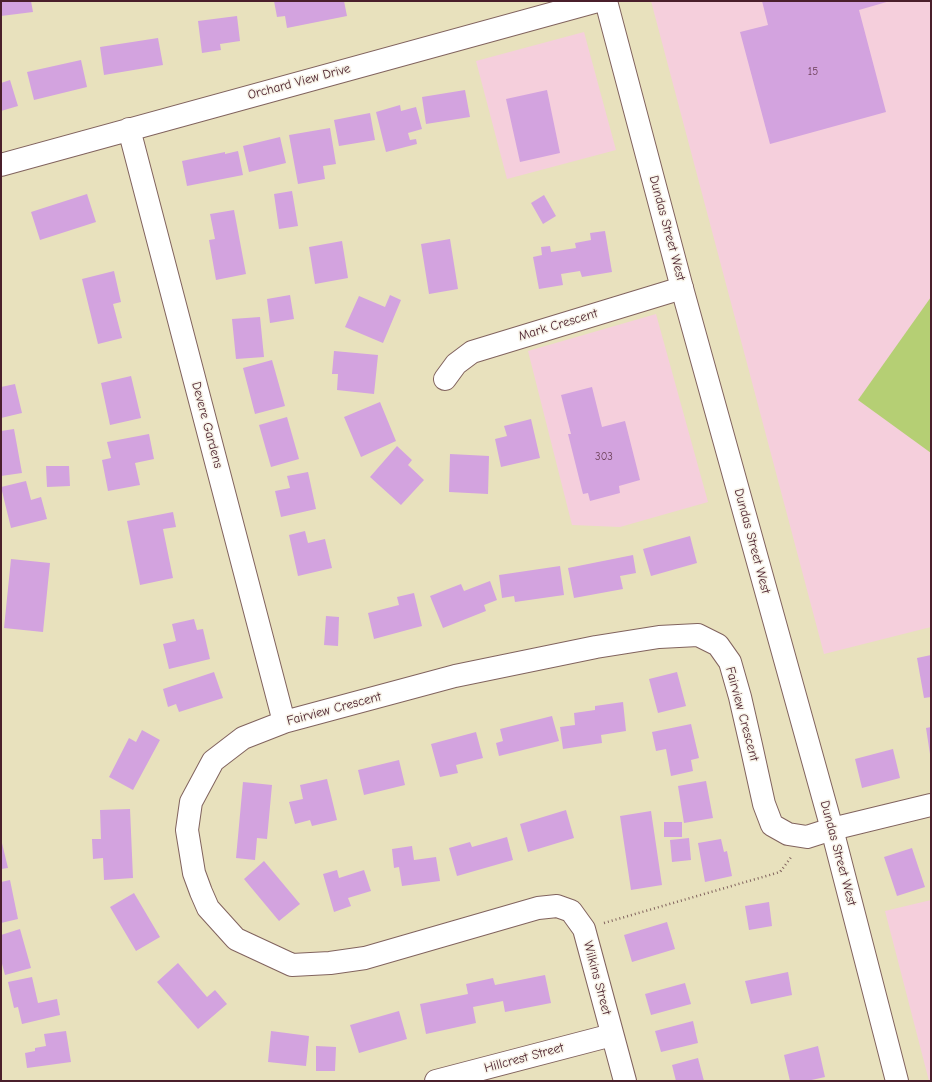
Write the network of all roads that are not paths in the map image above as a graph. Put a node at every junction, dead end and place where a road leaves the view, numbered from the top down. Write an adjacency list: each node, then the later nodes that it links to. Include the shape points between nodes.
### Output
1 (598, 1): 3 (street, Orchard View Drive)
2 (606, 1): 5 (street, Dundas Street West)
3 (129, 129): 4 (street, Orchard View Drive); 7 (street, Devere Gardens)
4 (1, 165)
5 (682, 288): 6 (street, Mark Crescent, via 472,352 456,364); 9 (street, Dundas Street West)
6 (445, 379)
7 (284, 722): 9 (street, Fairview Crescent, via 462,675 596,646 659,637 698,635 718,646 730,662 764,804 772,824 788,834 807,837); 10 (street, Fairview Crescent, via 243,738 213,761 191,802 187,830 194,873 208,908 236,939 292,965 330,963 366,958)
8 (931, 805): 9 (street, Fairview Crescent)
9 (832, 829): 15 (street, Dundas Street West)
10 (538, 908): 11 (street, Wilkins Street, via 557,906 571,911 584,929)
11 (612, 1035): 12 (street, Hillcrest Street); 14 (street, Wilkins Street)
12 (466, 1077): 13 (street, Hillcrest Street)
13 (436, 1081)
14 (625, 1081)
15 (897, 1081)

